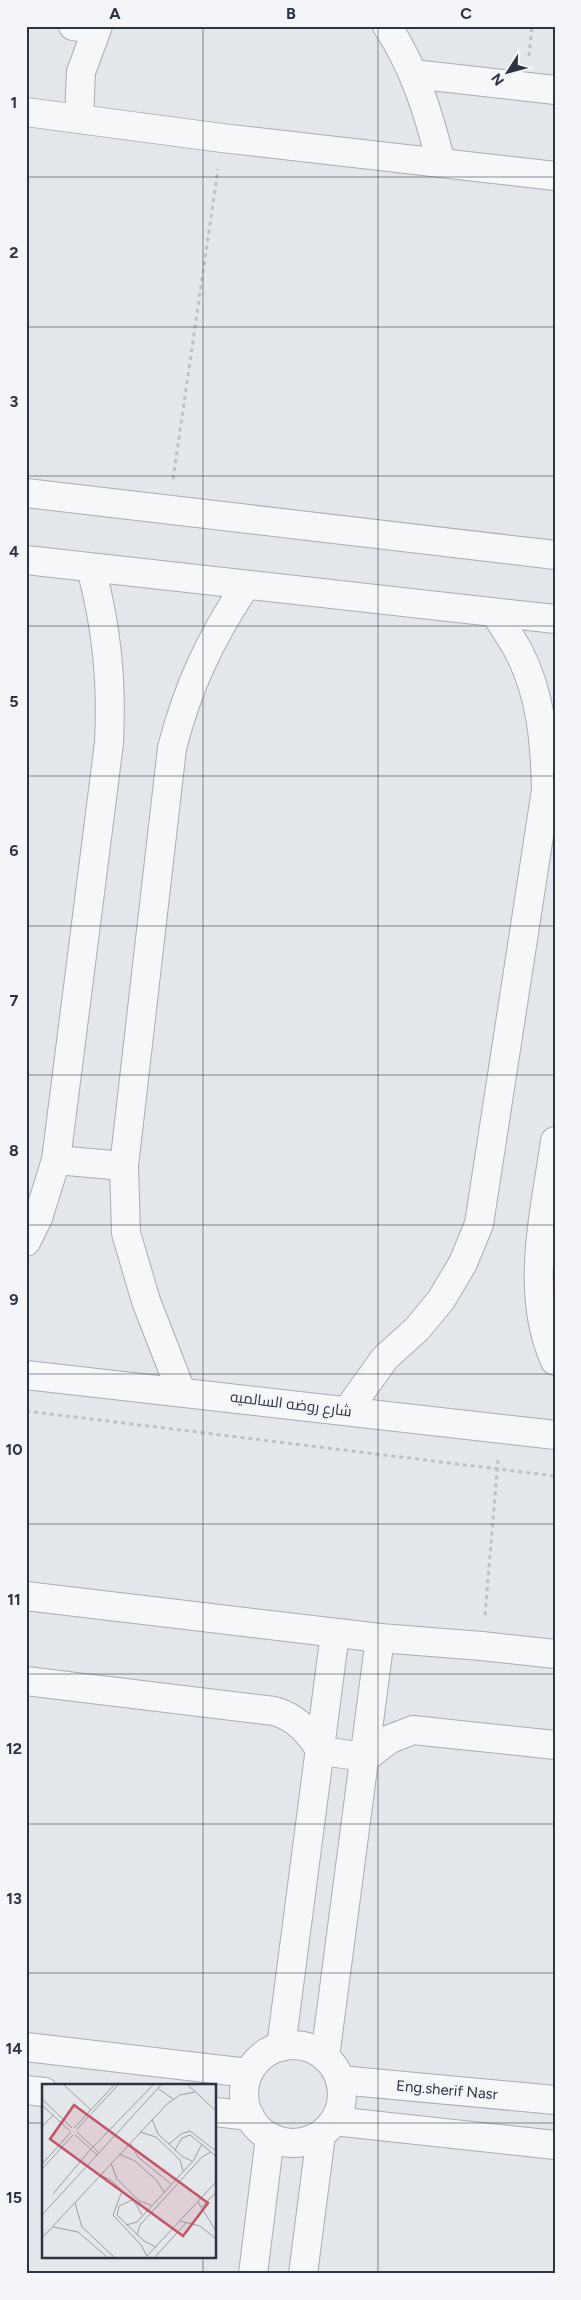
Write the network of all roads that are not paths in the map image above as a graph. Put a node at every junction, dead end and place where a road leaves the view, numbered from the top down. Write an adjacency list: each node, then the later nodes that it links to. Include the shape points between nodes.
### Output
1 (387, 26): 3 (street)
2 (89, 27): 6 (street, via 81,72)
3 (413, 74): 4 (street); 7 (street, via 430,118)
4 (555, 90)
5 (26, 112): 6 (street)
6 (80, 118): 7 (street)
7 (441, 163): 8 (street)
8 (555, 176)
9 (26, 493): 10 (street)
10 (555, 555)
11 (26, 560): 12 (street)
12 (91, 568): 13 (street); 18 (street, via 109,655 109,743)
13 (246, 585): 14 (street); 19 (street, via 200,663 183,705 172,748)
14 (495, 613): 15 (street); 16 (street, via 519,653 536,697)
15 (555, 619)
16 (550, 790): 24 (street, via 479,1224 463,1263 441,1300 417,1329 385,1358)
17 (555, 1141): 21 (street, via 539,1276 541,1316)
18 (56, 1160): 19 (street); 20 (street, via 38,1218)
19 (124, 1166): 23 (street, via 126,1233 146,1301)
20 (26, 1242)
21 (555, 1361)
22 (26, 1375): 23 (street, شارع روضه السالميه)
23 (181, 1392): 24 (street, شارع روضه السالميه)
24 (347, 1411): 25 (street, شارع روضه السالميه)
25 (555, 1435)
26 (26, 1596): 27 (street)
27 (335, 1633): 28 (street); 32 (street)
28 (380, 1638): 29 (street); 33 (street)
29 (555, 1654)
30 (26, 1681): 32 (street, via 274,1711 296,1721)
31 (555, 1745): 33 (street, via 413,1730 390,1739)
32 (321, 1751): 33 (street); 35 (street)
33 (366, 1757): 36 (street)
34 (26, 2047): 37 (street)
35 (281, 2047): 36 (street, via 304,2046); 37 (street, via 262,2057)
36 (325, 2057): 38 (street)
37 (248, 2074): 43 (street, via 244,2095)
38 (340, 2080): 41 (street, Eng.sherif Nasr); 44 (street, via 342,2101)
39 (26, 2090): 40 (street)
40 (42, 2092)
41 (555, 2100)
42 (216, 2112): 43 (street)
43 (250, 2116): 45 (street)
44 (328, 2128): 45 (street, via 309,2141 282,2142); 46 (street); 48 (street)
45 (270, 2137): 47 (street)
46 (555, 2145)
47 (253, 2274)
48 (303, 2274)

